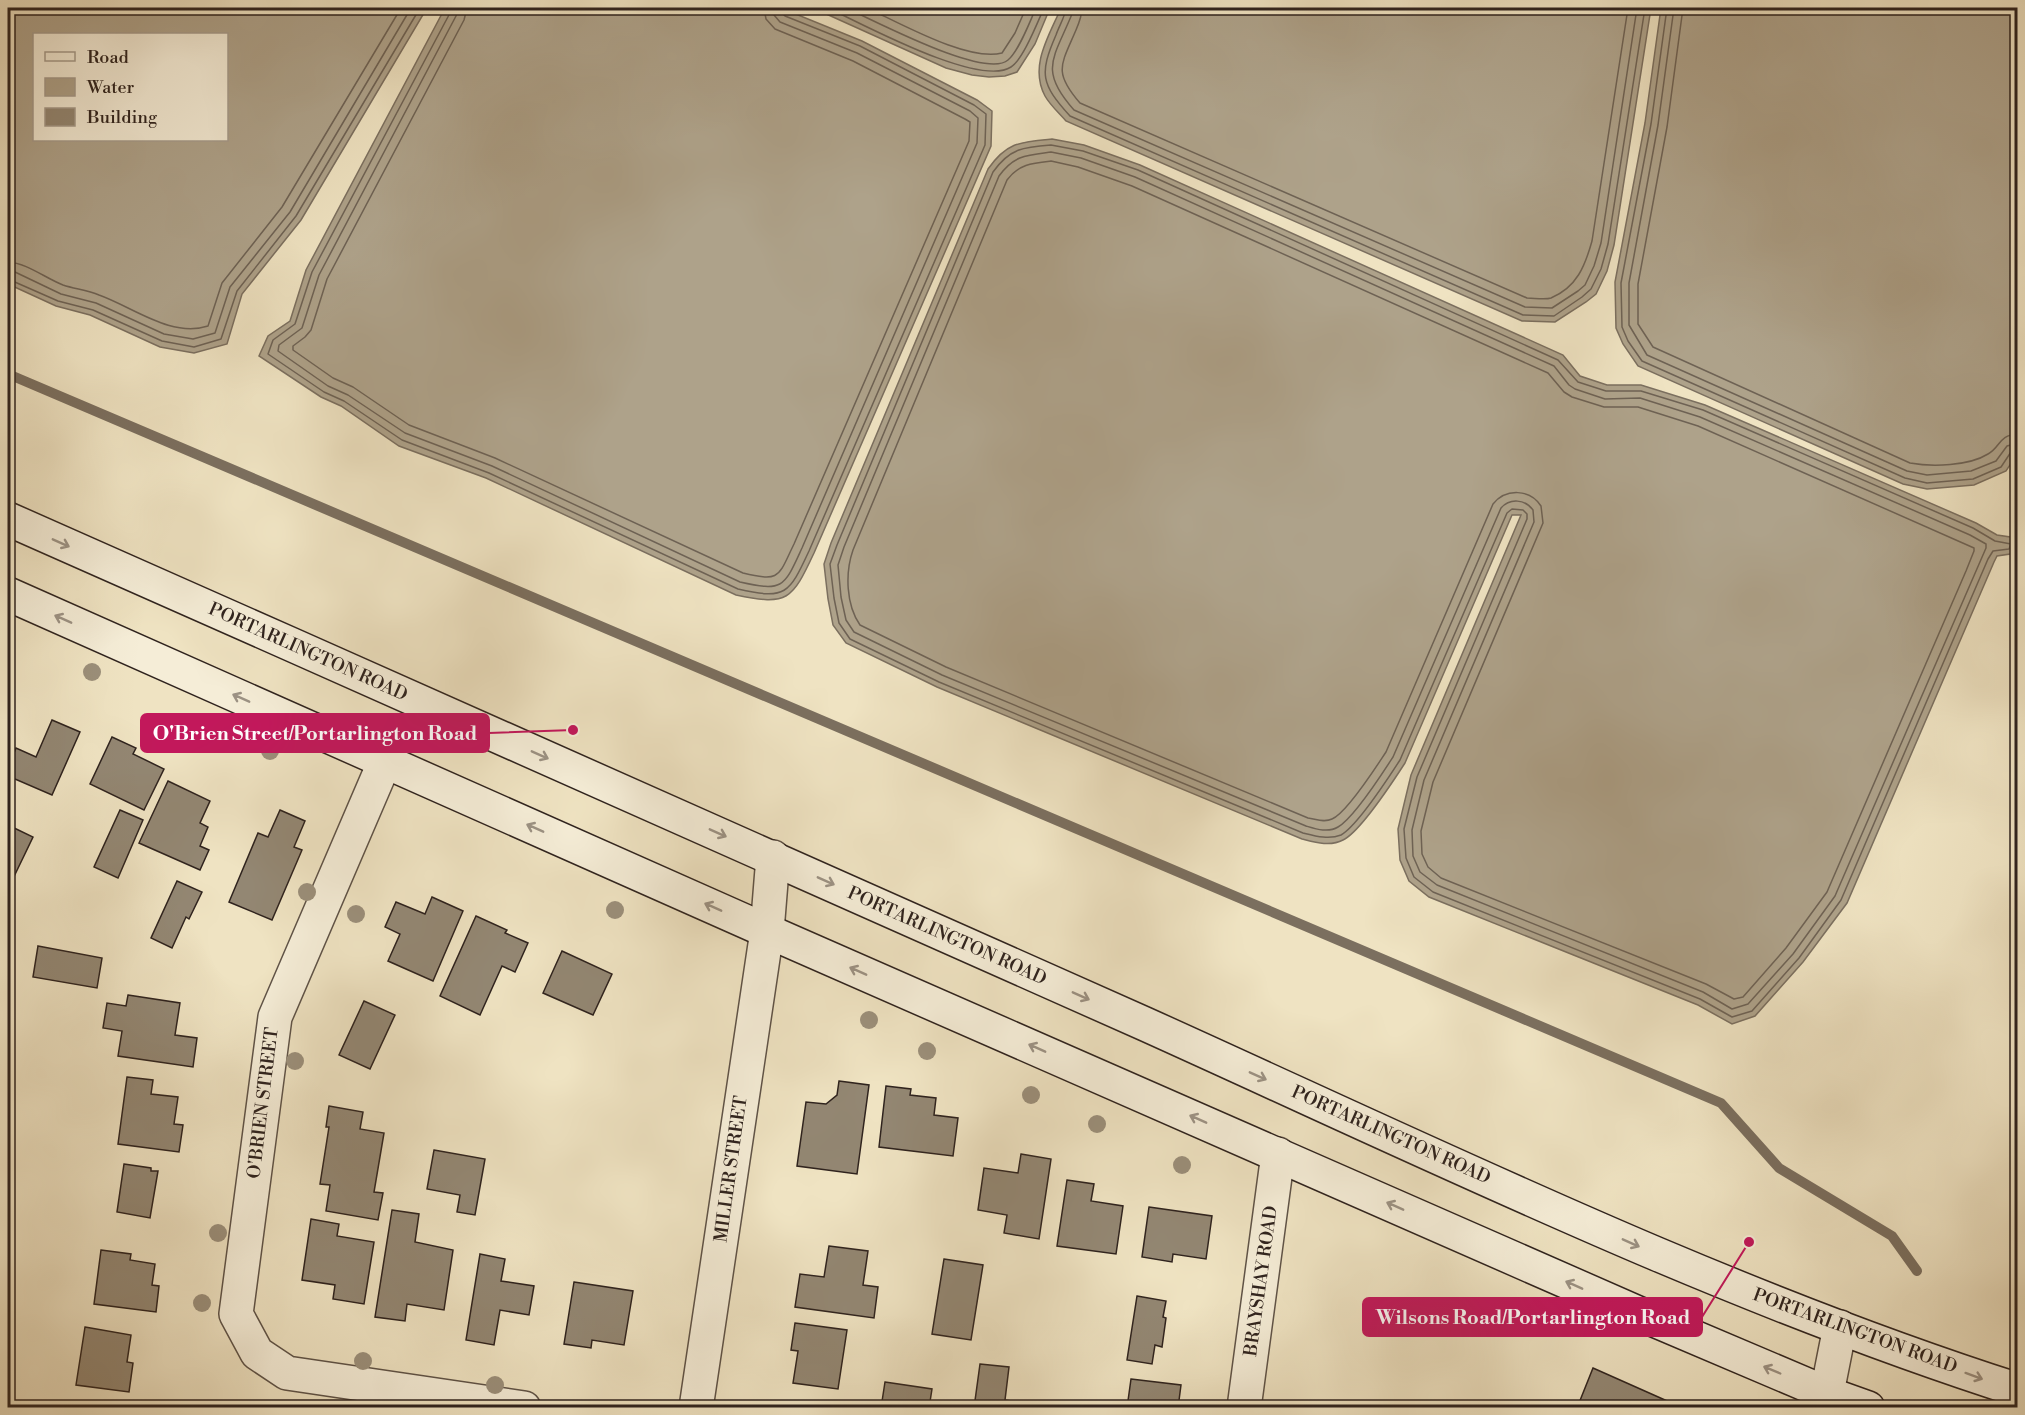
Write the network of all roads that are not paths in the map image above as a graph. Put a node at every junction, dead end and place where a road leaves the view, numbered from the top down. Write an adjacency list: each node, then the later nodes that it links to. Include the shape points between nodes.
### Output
1 (8, 519): 4 (main road, PORTARLINGTON ROAD, one-way to 4)
2 (8, 594): 3 (main road, one-way to 2)
3 (385, 761): 5 (main road, one-way to 3); 10 (main road, O'BRIEN STREET, via 275,1017 236,1314 256,1353 287,1373)
4 (773, 857): 5 (main road); 7 (main road, PORTARLINGTON ROAD, one-way to 7, via 1673,1262)
5 (767, 931): 6 (main road, one-way to 5); 11 (main road, MILLER STREET)
6 (1278, 1154): 9 (main road, one-way to 6); 12 (main road, BRAYSHAY ROAD)
7 (1840, 1327): 8 (main road, PORTARLINGTON ROAD, one-way to 8); 9 (main road)
8 (2018, 1390)
9 (1825, 1400): 13 (main road)
10 (524, 1407)
11 (696, 1407)
12 (1244, 1407)
13 (1868, 1407)

